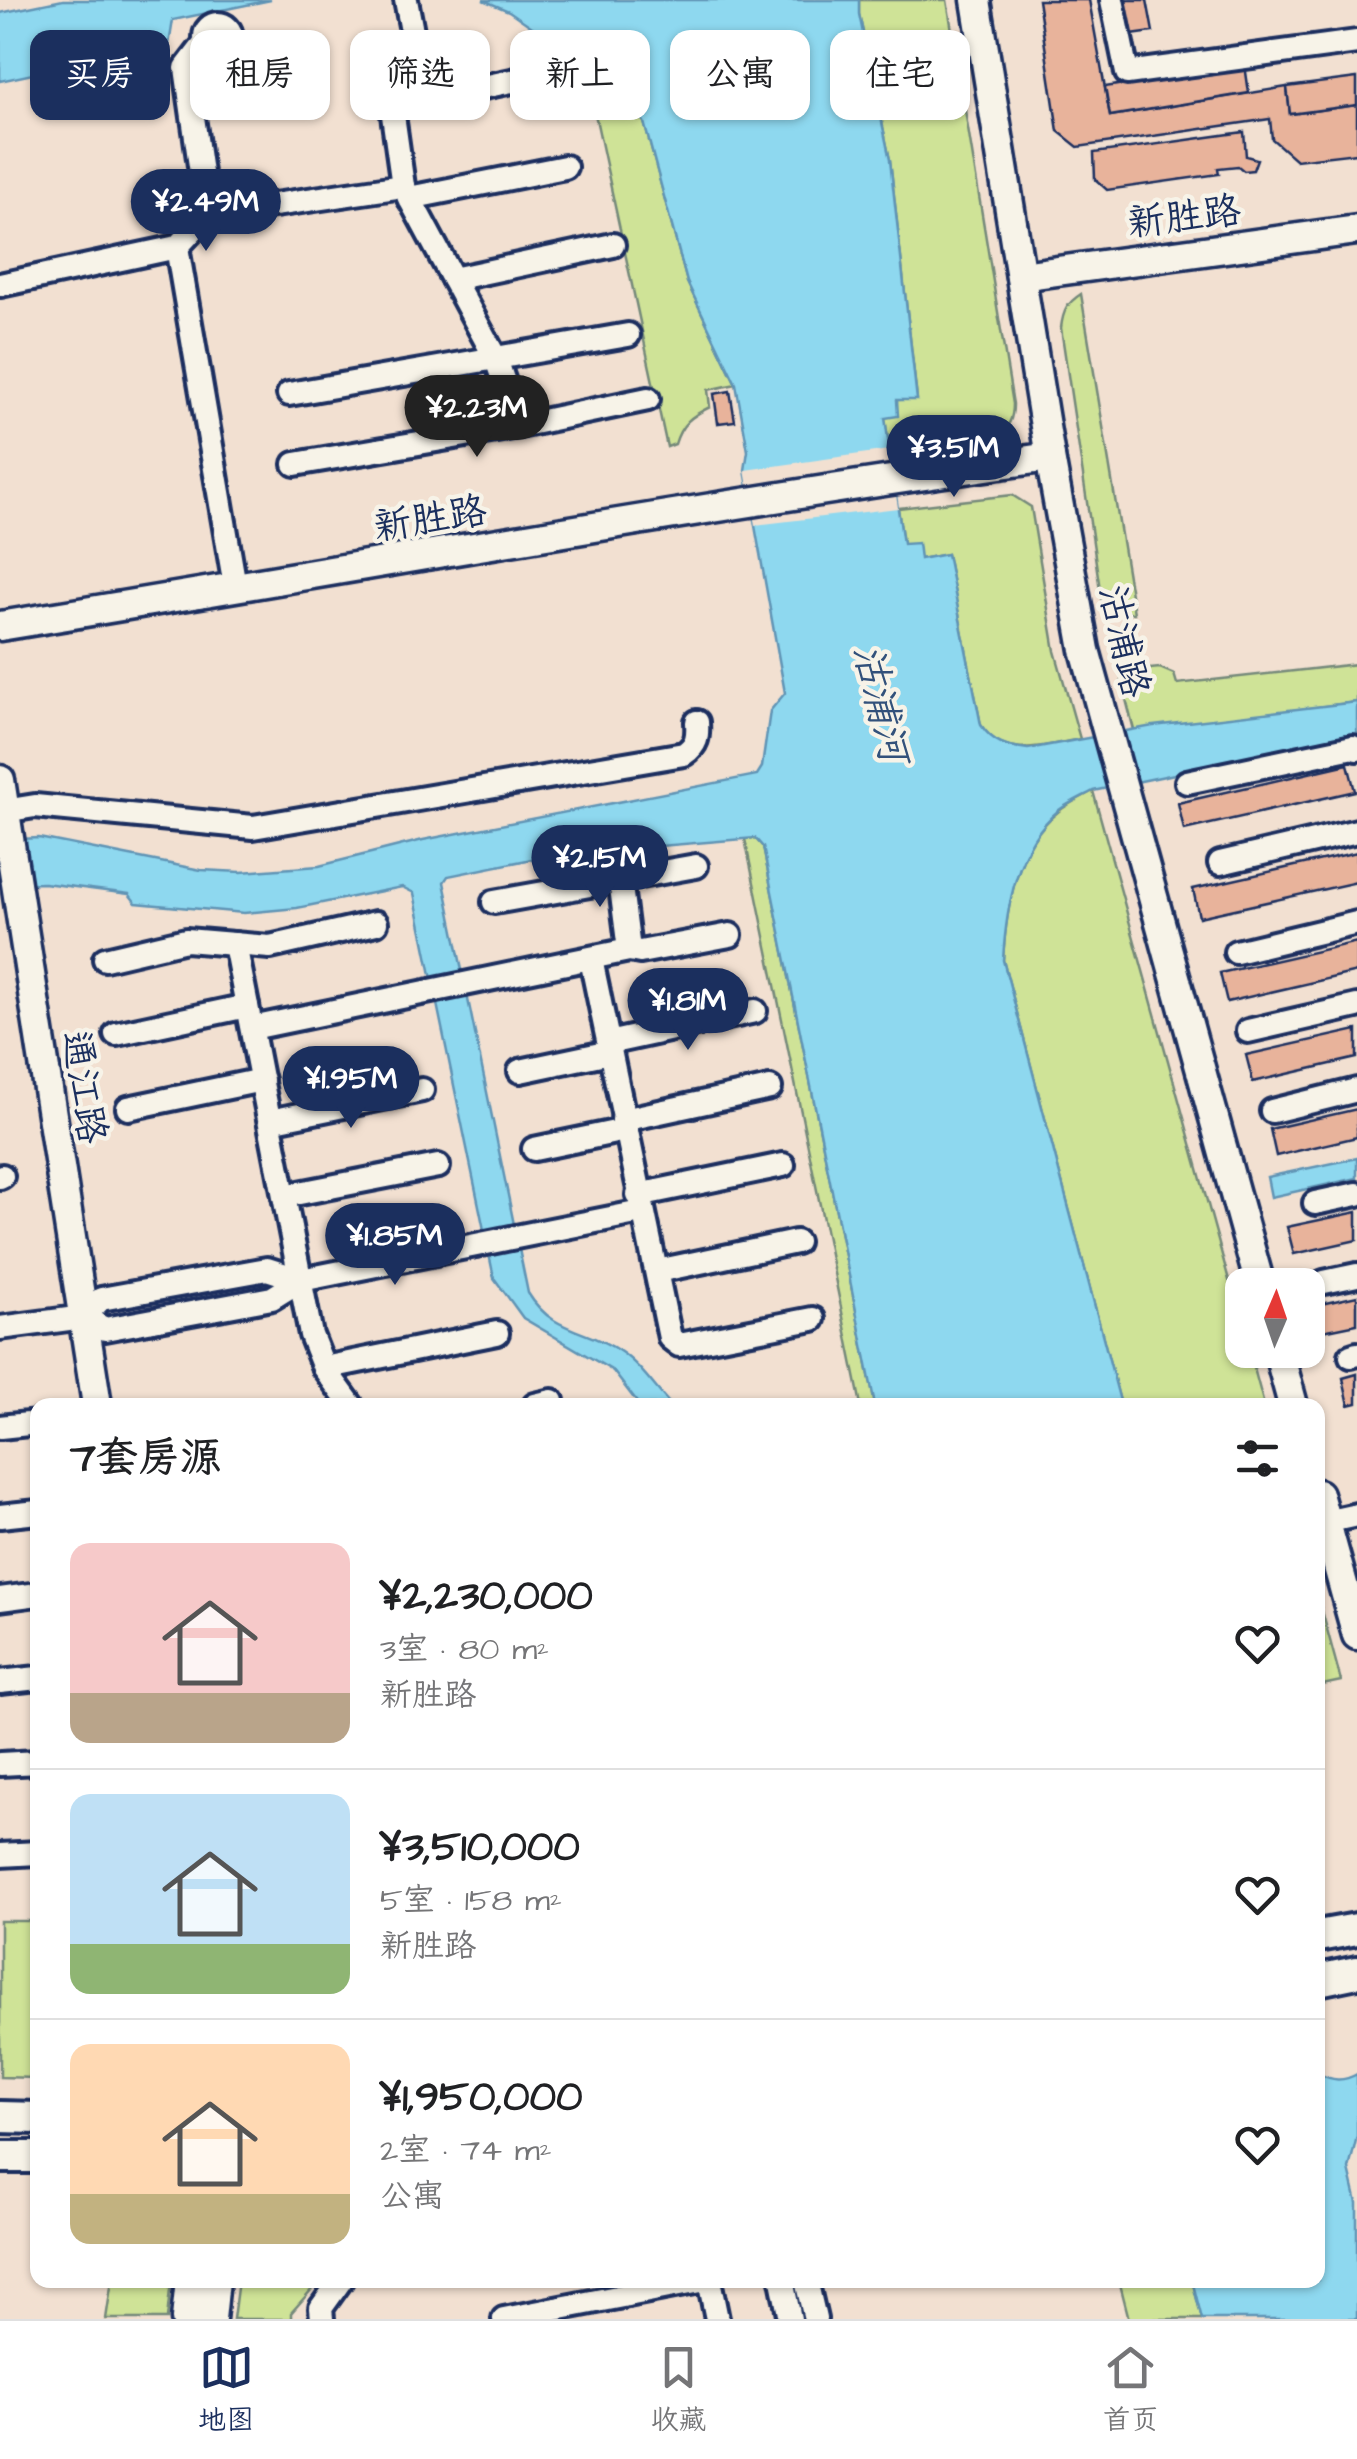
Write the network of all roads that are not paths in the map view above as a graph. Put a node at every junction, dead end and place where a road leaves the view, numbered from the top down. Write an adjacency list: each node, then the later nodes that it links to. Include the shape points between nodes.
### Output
1 (406, 0): 4 (street)
2 (976, 0): 16 (street, 沽浦路)
3 (1112, 0): 5 (street, via 1127,73)
4 (412, 30)
5 (1357, 42)
6 (190, 63): 7 (street)
7 (190, 96)
8 (193, 120): 12 (street)
9 (394, 120): 11 (street)
10 (566, 167): 11 (street)
11 (406, 192): 12 (street); 17 (street)
12 (207, 216): 15 (street)
13 (1357, 230): 16 (street, 新胜路)
14 (613, 245): 17 (street)
15 (178, 247): 18 (street); 26 (street)
16 (1022, 276): 24 (street, 沽浦路)
17 (453, 279): 20 (street)
18 (0, 285)
19 (628, 335): 20 (street)
20 (496, 359): 21 (street); 23 (street)
21 (289, 394)
22 (648, 400): 23 (street)
23 (519, 426): 25 (street)
24 (1050, 457): 26 (street, 新胜路); 69 (street, 沽浦路, via 1085,650)
25 (295, 464)
26 (235, 586): 27 (street, 新胜路)
27 (0, 626)
28 (697, 722): 32 (street, via 698,738 684,754 253,827 36,806)
29 (1357, 749): 31 (street)
30 (0, 780): 32 (street, 通江路)
31 (1188, 782)
32 (4, 811): 74 (street, 通江路)
33 (1357, 831): 34 (street)
34 (1220, 863)
35 (696, 866): 36 (street)
36 (620, 879): 37 (street); 42 (street)
37 (494, 902)
38 (1357, 922): 43 (street)
39 (376, 923): 41 (street, via 270,946)
40 (730, 935): 42 (street)
41 (235, 944): 44 (street, via 186,940); 48 (street)
42 (629, 950): 45 (street)
43 (1236, 952)
44 (106, 959)
45 (590, 959): 48 (street, via 428,992); 51 (street)
46 (1357, 1006): 49 (street)
47 (756, 1011): 51 (street)
48 (250, 1017): 50 (street); 53 (street)
49 (1248, 1031)
50 (116, 1034)
51 (609, 1048): 52 (street); 60 (street)
52 (520, 1071)
53 (262, 1080): 57 (street); 59 (street)
54 (770, 1088): 60 (street)
55 (422, 1090): 59 (street)
56 (1357, 1090): 58 (street)
57 (128, 1108)
58 (1272, 1111)
59 (270, 1121): 65 (street)
60 (624, 1125): 61 (street); 66 (street)
61 (534, 1149)
62 (783, 1165): 66 (street)
63 (438, 1166): 65 (street)
64 (1357, 1194): 67 (street)
65 (284, 1196): 72 (street)
66 (639, 1204): 70 (street); 72 (street, via 521,1236)
67 (1315, 1204)
68 (796, 1242): 70 (street)
69 (1255, 1268)
70 (657, 1271): 75 (street, via 670,1338 679,1344)
71 (1357, 1275): 73 (street)
72 (301, 1280): 74 (street, via 272,1298 106,1330); 78 (street)
73 (1325, 1282)
74 (84, 1317): 76 (street); 80 (street, 通江路)
75 (813, 1319)
76 (0, 1328)
77 (497, 1333): 78 (street)
78 (324, 1368): 81 (street)
79 (1283, 1368): 82 (street)
80 (96, 1398)
81 (346, 1398)
82 (1291, 1398)
83 (30, 1424): 84 (street)
84 (0, 1427)
85 (30, 1513): 87 (street)
86 (1357, 1515): 89 (street)
87 (0, 1516)
88 (1325, 1518): 89 (street)
89 (1326, 1522): 92 (street)
90 (30, 1595): 91 (street)
91 (0, 1599)
92 (1357, 1636)
93 (30, 1679): 94 (street)
94 (0, 1682)
95 (30, 1762): 96 (street)
96 (0, 1764)
97 (30, 1853): 98 (street)
98 (0, 1855)
99 (1357, 1928): 100 (main road)
100 (1325, 1935)
101 (1357, 1972): 102 (main road)
102 (1325, 1979)
103 (0, 2117): 104 (main road)
104 (30, 2118)
105 (0, 2157): 106 (main road)
106 (30, 2157)
107 (189, 2288): 114 (street)
108 (214, 2288): 115 (street)
109 (336, 2288): 116 (street, via 321,2308)
110 (665, 2288): 117 (street)
111 (709, 2288): 118 (street)
112 (784, 2288): 119 (street)
113 (808, 2288): 120 (street)
114 (186, 2319)
115 (211, 2319)
116 (322, 2319)
117 (504, 2319)
118 (717, 2319)
119 (790, 2319)
120 (814, 2319)

